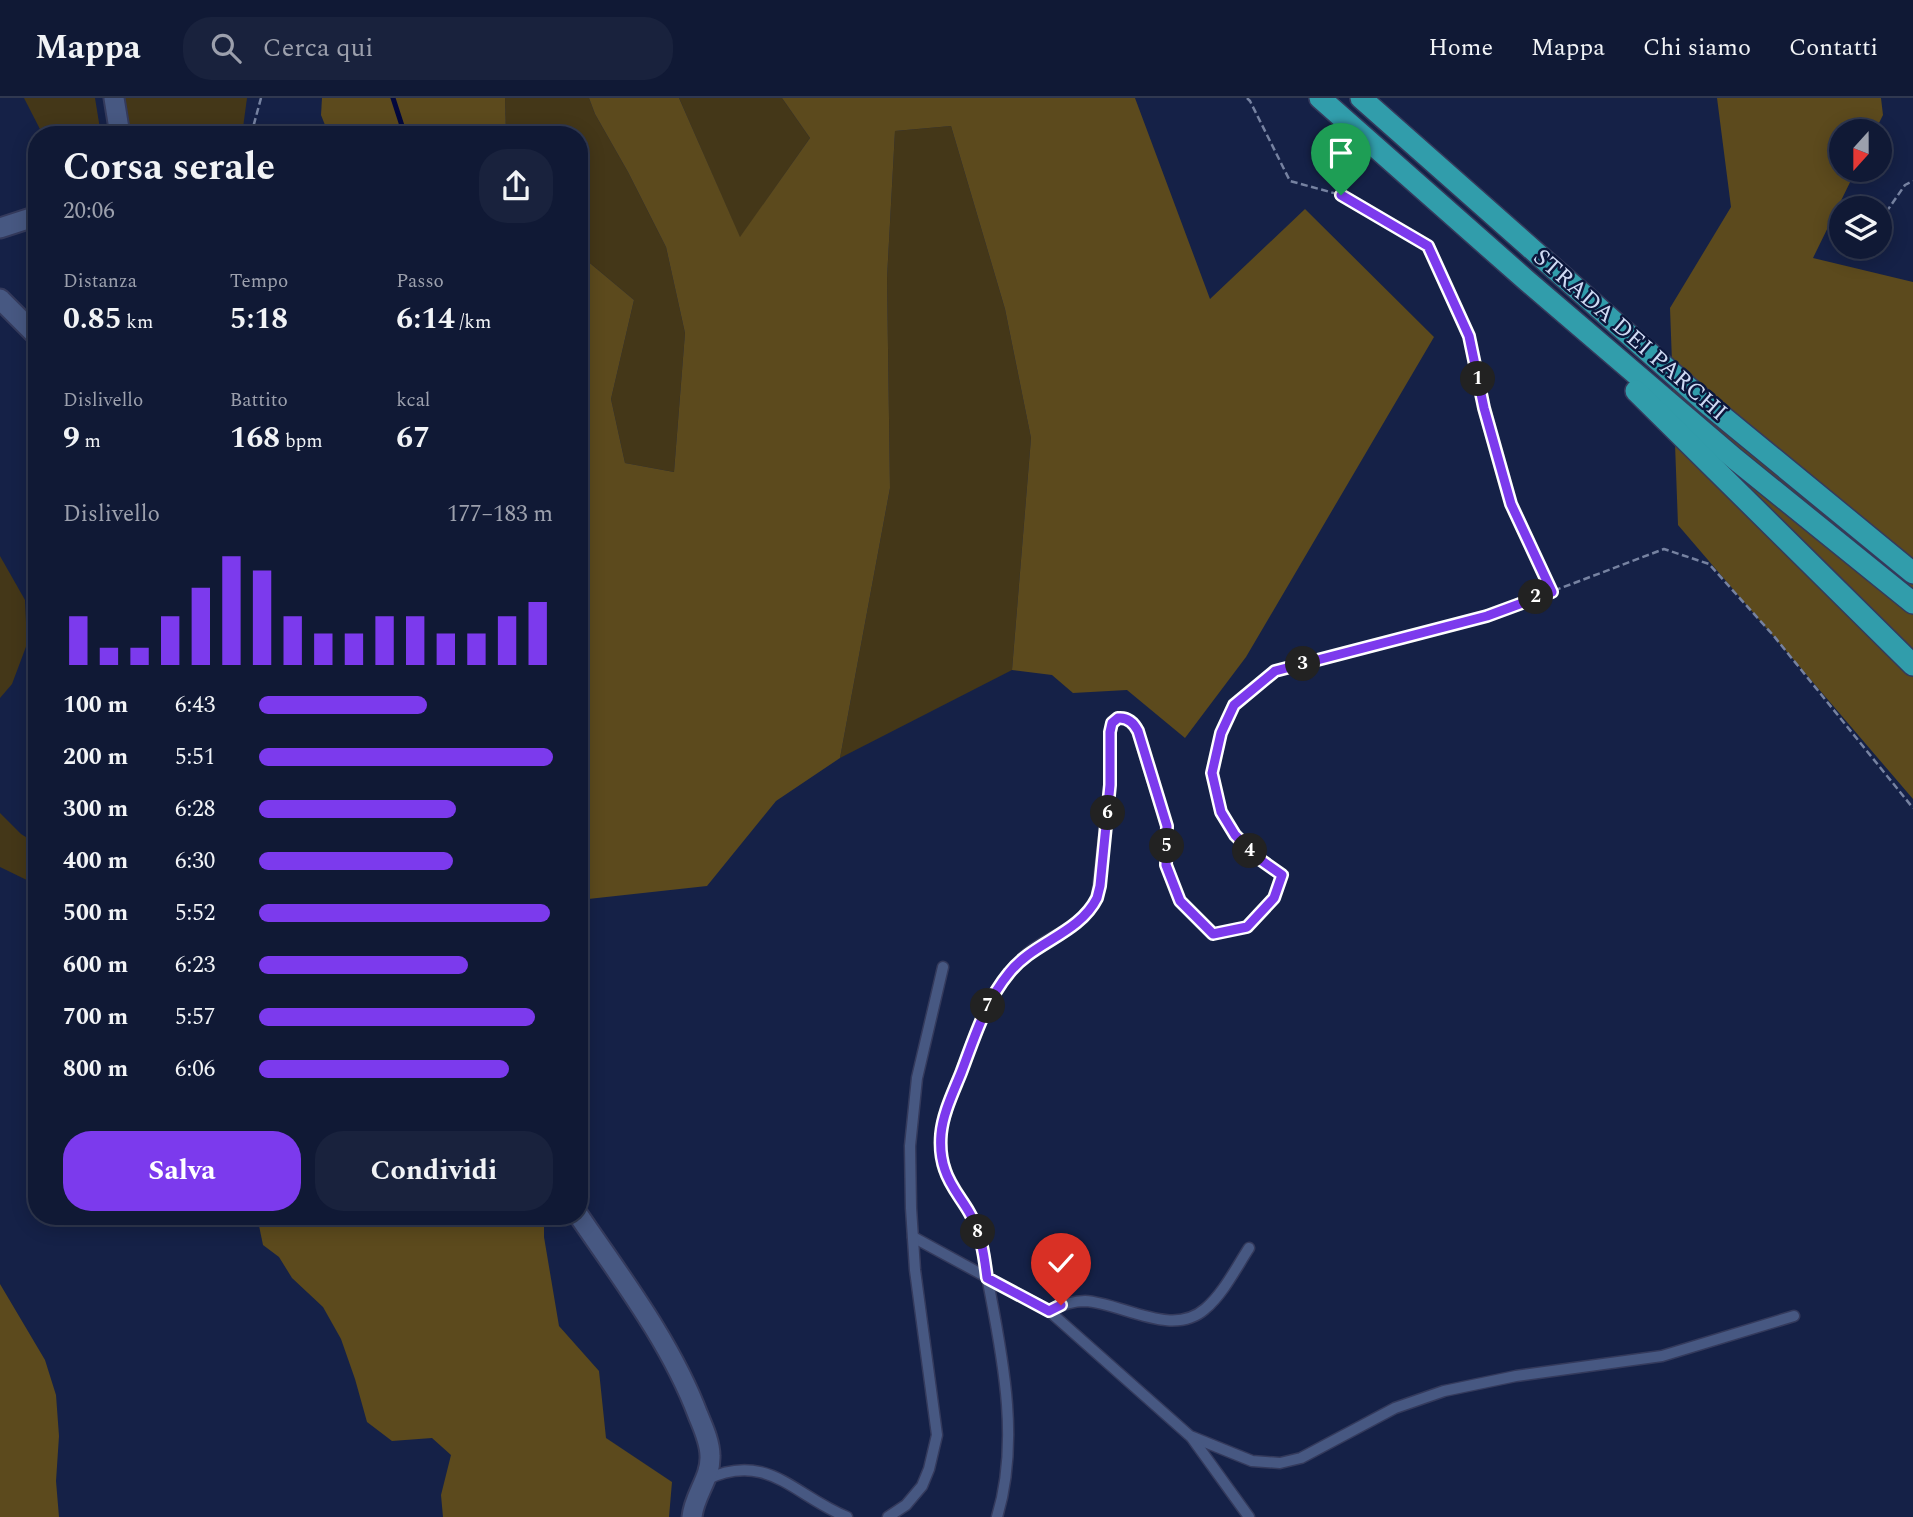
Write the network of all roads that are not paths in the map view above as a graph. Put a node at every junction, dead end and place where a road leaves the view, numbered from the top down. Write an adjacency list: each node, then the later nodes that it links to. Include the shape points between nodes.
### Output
1 (114, 98): 4 (street)
2 (1320, 98): 7 (highway, STRADA DEI PARCHI)
3 (1360, 98): 10 (highway, STRADA DEI PARCHI, via 1706,403)
4 (119, 126)
5 (28, 219): 6 (street)
6 (0, 228)
7 (1525, 280): 11 (highway, STRADA DEI PARCHI); 12 (highway)
8 (0, 299): 9 (street)
9 (28, 326)
10 (1913, 573)
11 (1913, 603)
12 (1913, 665)
13 (1167, 826): 18 (lane, via 1138,731 1130,721 1118,718 1110,732 1110,785 1097,898 1077,922 1028,953 1002,981 979,1024 943,1122 945,1171 974,1222)
14 (943, 967): 16 (lane, via 914,1099)
15 (585, 1225): 22 (street, via 659,1337 692,1397 709,1448)
16 (913, 1237): 18 (lane); 25 (lane, via 937,1435 922,1486)
17 (1249, 1248): 19 (lane, via 1213,1301 1196,1316 1165,1320 1087,1301)
18 (987, 1278): 19 (lane); 26 (lane, via 1002,1357 1007,1430 1006,1475)
19 (1049, 1311): 21 (lane)
20 (1794, 1316): 21 (lane, via 1662,1356 1507,1377 1444,1391 1387,1412 1292,1462 1252,1461)
21 (1190, 1436): 27 (lane)
22 (705, 1480): 23 (street); 24 (lane, via 732,1470 760,1472 793,1485)
23 (692, 1517)
24 (847, 1517)
25 (888, 1517)
26 (997, 1517)
27 (1249, 1517)

